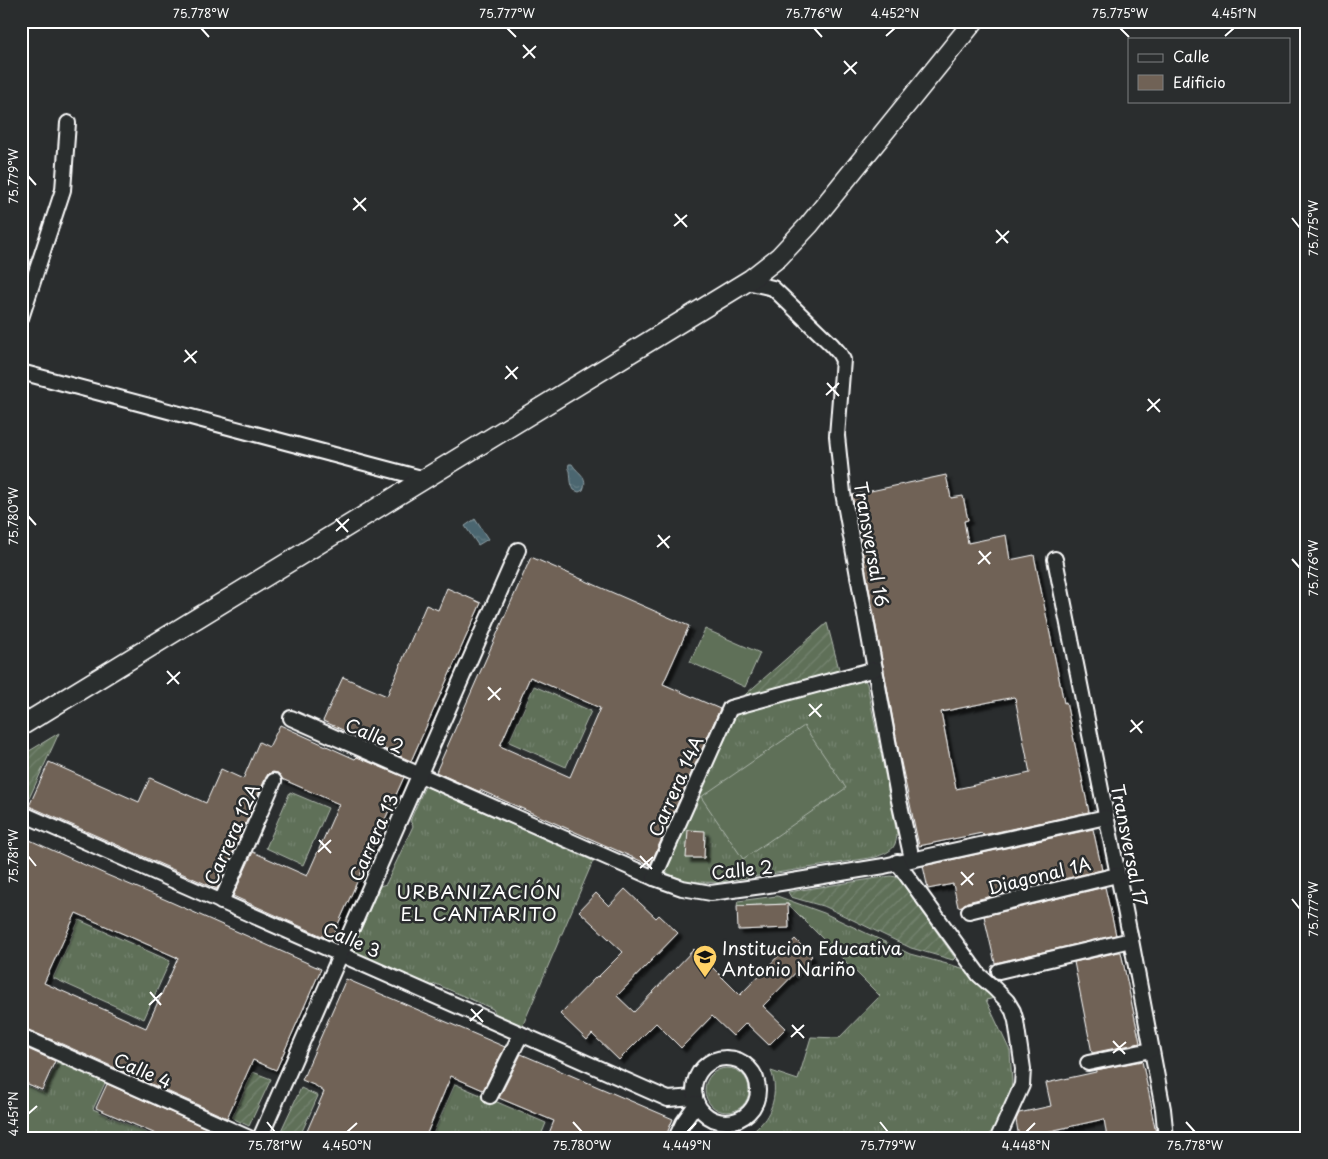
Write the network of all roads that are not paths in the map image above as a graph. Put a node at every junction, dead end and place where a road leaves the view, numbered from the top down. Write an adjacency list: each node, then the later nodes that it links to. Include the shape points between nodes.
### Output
1 (974, 21): 3 (main road, via 818,215)
2 (68, 123): 6 (street, via 63,190)
3 (771, 263): 4 (main road); 5 (street)
4 (747, 282): 5 (street); 8 (main road)
5 (773, 288): 11 (street, Transversal 16, via 832,345 843,360 837,436 843,493)
6 (21, 318)
7 (21, 372): 8 (street)
8 (425, 479): 13 (main road)
9 (518, 550): 14 (street, Carrera 13)
10 (1055, 559): 17 (street, Transversal 17)
11 (875, 669): 18 (street, Transversal 16); 21 (street, Carrera 14A, via 730,708)
12 (291, 718): 14 (street, Calle 2)
13 (21, 726)
14 (420, 775): 21 (street, Calle 2); 25 (street, Carrera 13)
15 (274, 782): 22 (street, Carrera 12A)
16 (21, 814): 22 (street, Calle 3)
17 (1106, 817): 18 (street, Calle 2); 20 (street, Transversal 17)
18 (912, 859): 19 (street, Calle 2)
19 (897, 862): 21 (street, Calle 2, via 711,893 682,888); 35 (street, via 979,975 1007,1001 1013,1011 1023,1069 1022,1085)
20 (1117, 875): 23 (street, Diagonal 1A); 24 (street, Transversal 17)
21 (654, 878)
22 (221, 902): 25 (street, Calle 3)
23 (969, 911)
24 (1130, 940): 26 (street); 29 (street, Transversal 17)
25 (341, 955): 27 (street, Calle 3); 33 (street, Carrera 13)
26 (999, 971)
27 (521, 1034): 31 (street); 34 (street, Calle 3, via 668,1099 698,1100)
28 (21, 1036): 32 (street, Calle 4)
29 (1152, 1050): 30 (street); 36 (street, Transversal 17)
30 (1088, 1063)
31 (490, 1096)
32 (249, 1138)
33 (260, 1138)
34 (676, 1138)
35 (998, 1138)
36 (1166, 1138)

